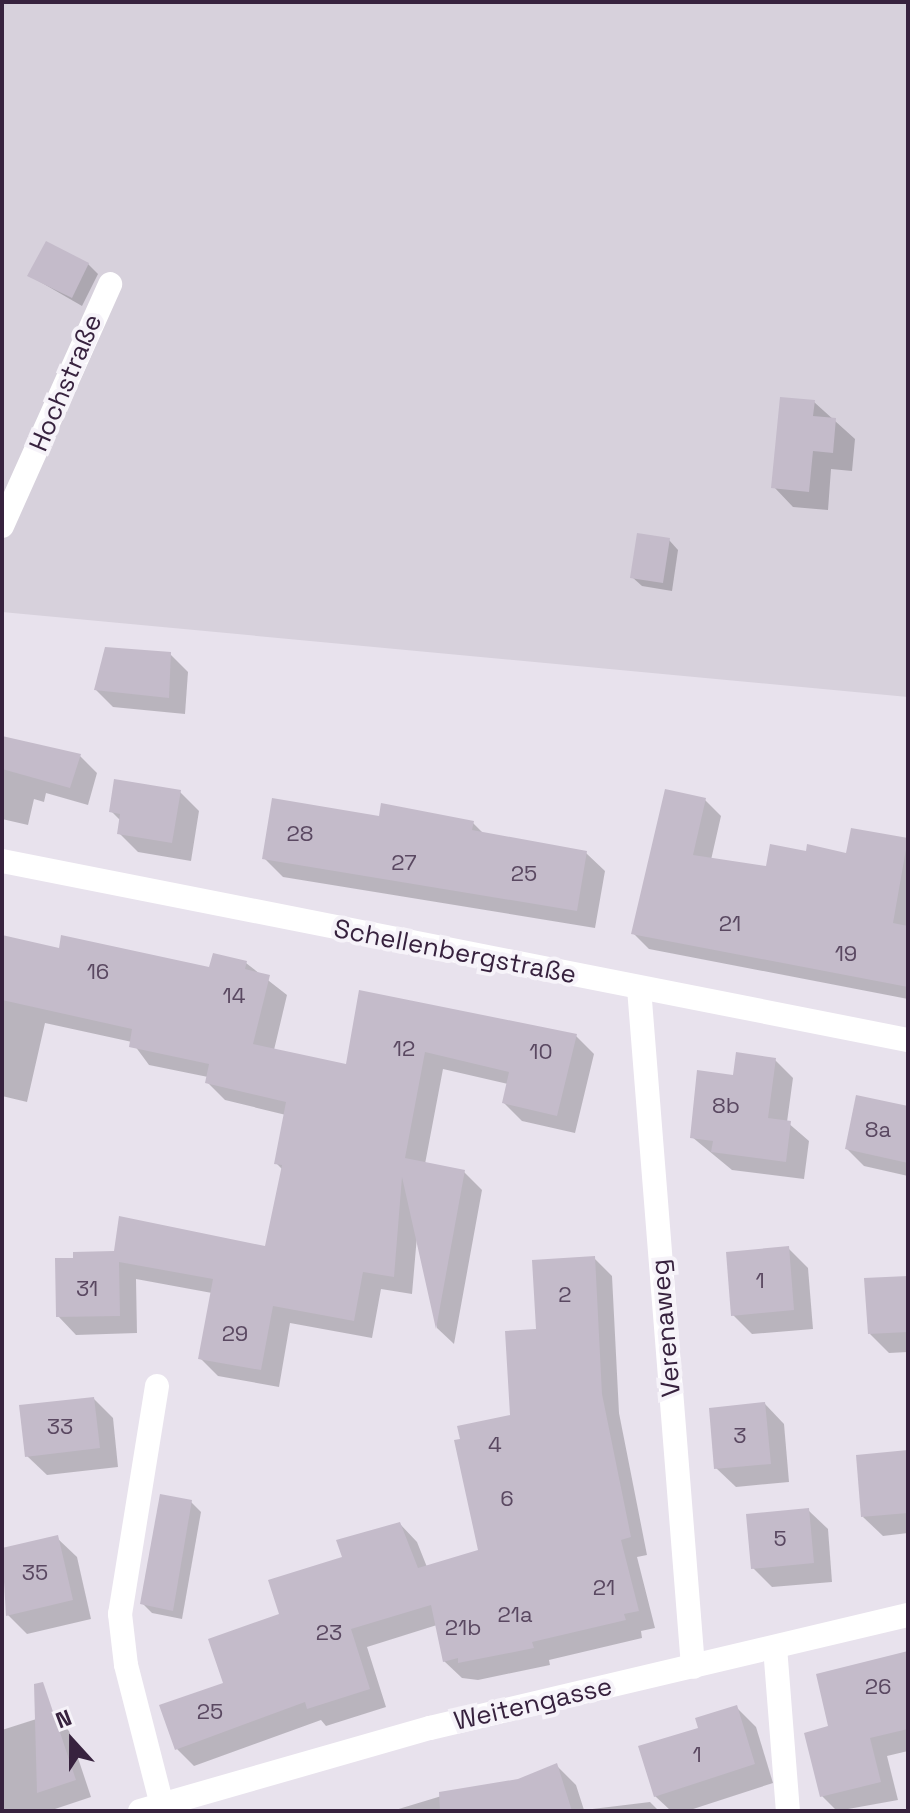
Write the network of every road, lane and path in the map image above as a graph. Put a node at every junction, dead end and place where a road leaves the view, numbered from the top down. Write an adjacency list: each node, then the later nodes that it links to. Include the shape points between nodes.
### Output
1 (110, 284): 2 (street, Hochstraße)
2 (2, 526)
3 (2, 861): 4 (street, Schellenbergstraße)
4 (639, 988): 5 (street, Schellenbergstraße); 9 (street, Verenaweg)
5 (908, 1040)
6 (157, 1386): 10 (street, Weitengasse, via 120,1614)
7 (908, 1615): 8 (street, Weitengasse)
8 (775, 1647): 9 (street, Weitengasse); 11 (street)
9 (693, 1667): 10 (street, Weitengasse, via 430,1728)
10 (151, 1808)
11 (788, 1811)

